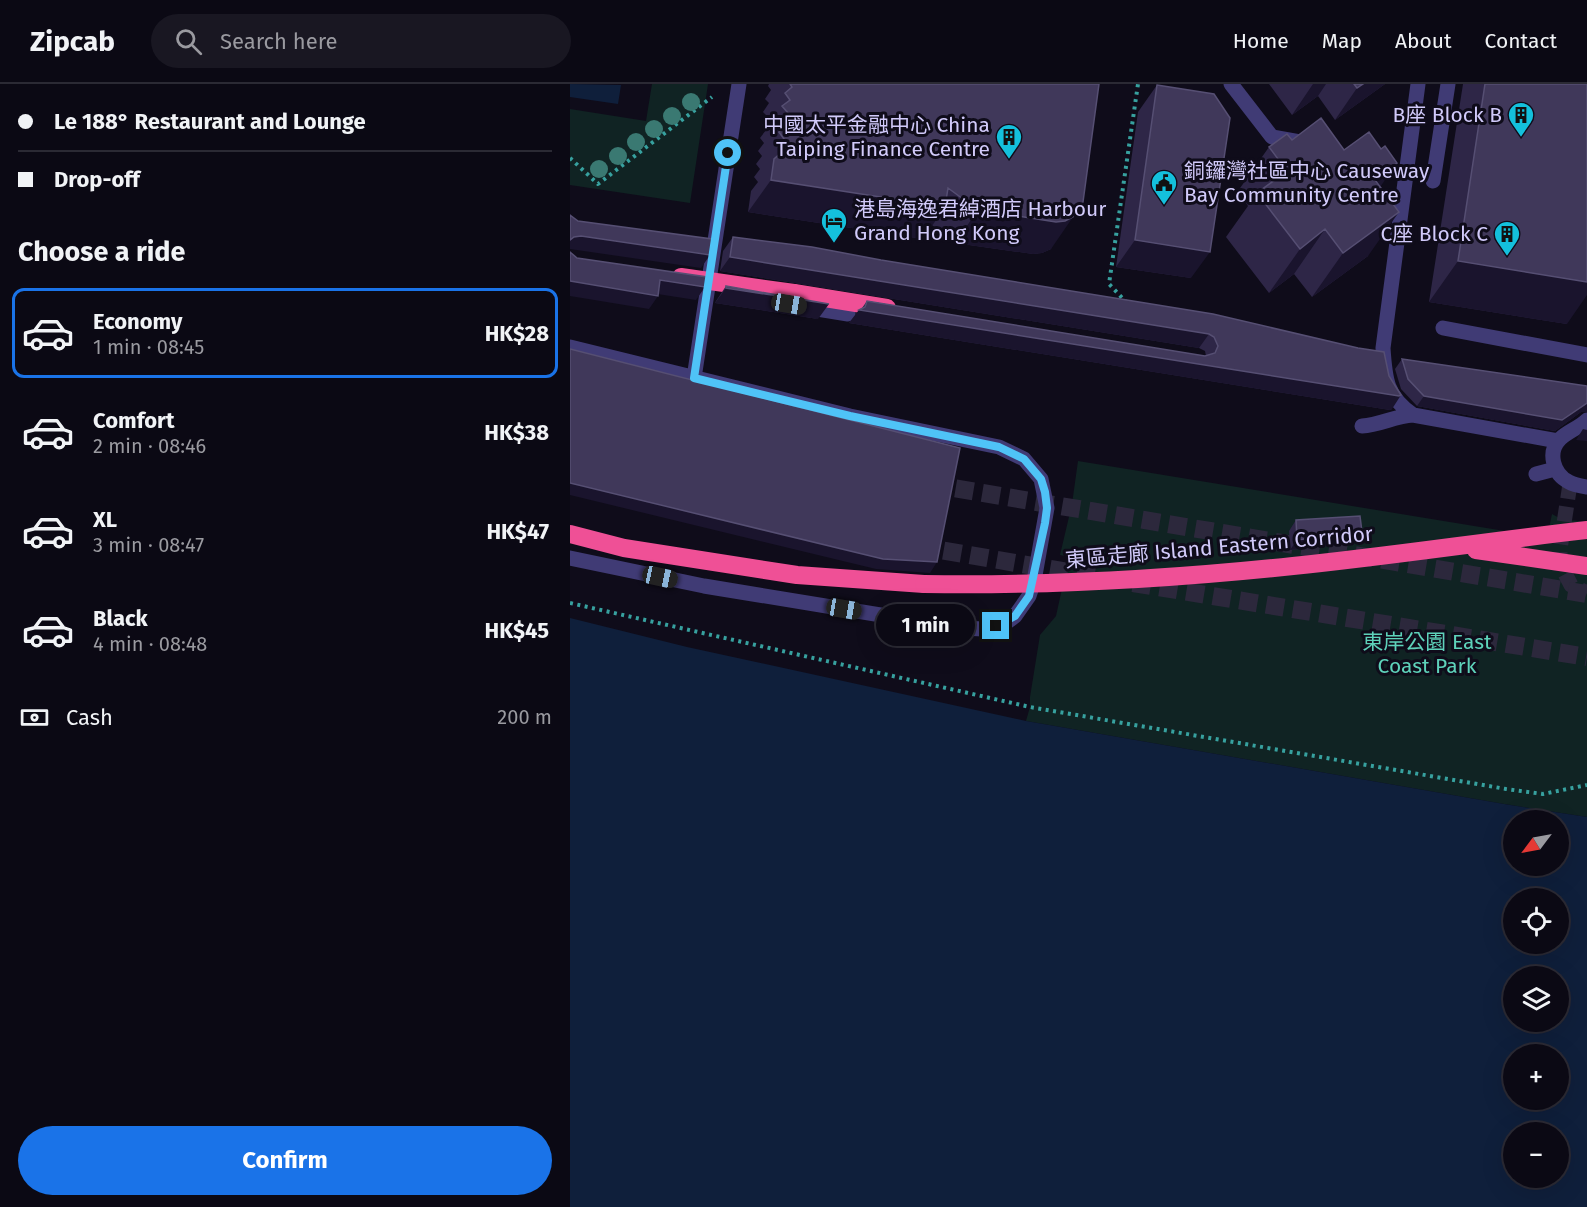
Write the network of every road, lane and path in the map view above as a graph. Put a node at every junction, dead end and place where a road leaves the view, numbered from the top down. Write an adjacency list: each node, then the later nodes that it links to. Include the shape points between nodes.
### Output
1 (739, 84): 11 (street, via 709,244)
2 (1138, 84): 12 (path, via 1109,284)
3 (1231, 84): 7 (street, via 1272,137)
4 (1418, 84): 19 (street, via 1402,158 1383,348 1386,382 1392,396)
5 (1448, 84): 9 (street)
6 (712, 97): 8 (path, via 598,184)
7 (1317, 144)
8 (570, 158)
9 (1432, 181)
10 (659, 273): 13 (highway, bridge)
11 (708, 290): 14 (street); 18 (street)
12 (1129, 305)
13 (901, 310)
14 (849, 314)
15 (1443, 328): 17 (street)
16 (570, 347): 18 (street)
17 (1587, 355)
18 (694, 378): 29 (street, via 999,447 1024,459 1041,479 1047,508 1034,581 1022,607 1015,616 996,626 960,628 704,586)
19 (1413, 415): 21 (street); 22 (street)
20 (1587, 420): 22 (street)
21 (1362, 426)
22 (1558, 441): 23 (street, via 1554,448)
23 (1555, 469): 24 (street); 25 (street, via 1570,484)
24 (1536, 474)
25 (1587, 487)
26 (1587, 530): 28 (highway, 東區走廊 Island Eastern Corridor, bridge)
27 (570, 534): 28 (highway, 東區走廊 Island Eastern Corridor, bridge, via 624,548 797,575 900,584 998,585 1166,578)
28 (1455, 547): 30 (highway, bridge)
29 (570, 558)
30 (1587, 566)
31 (570, 603): 32 (path, via 1030,707 1506,789 1543,794)
32 (1587, 785)

